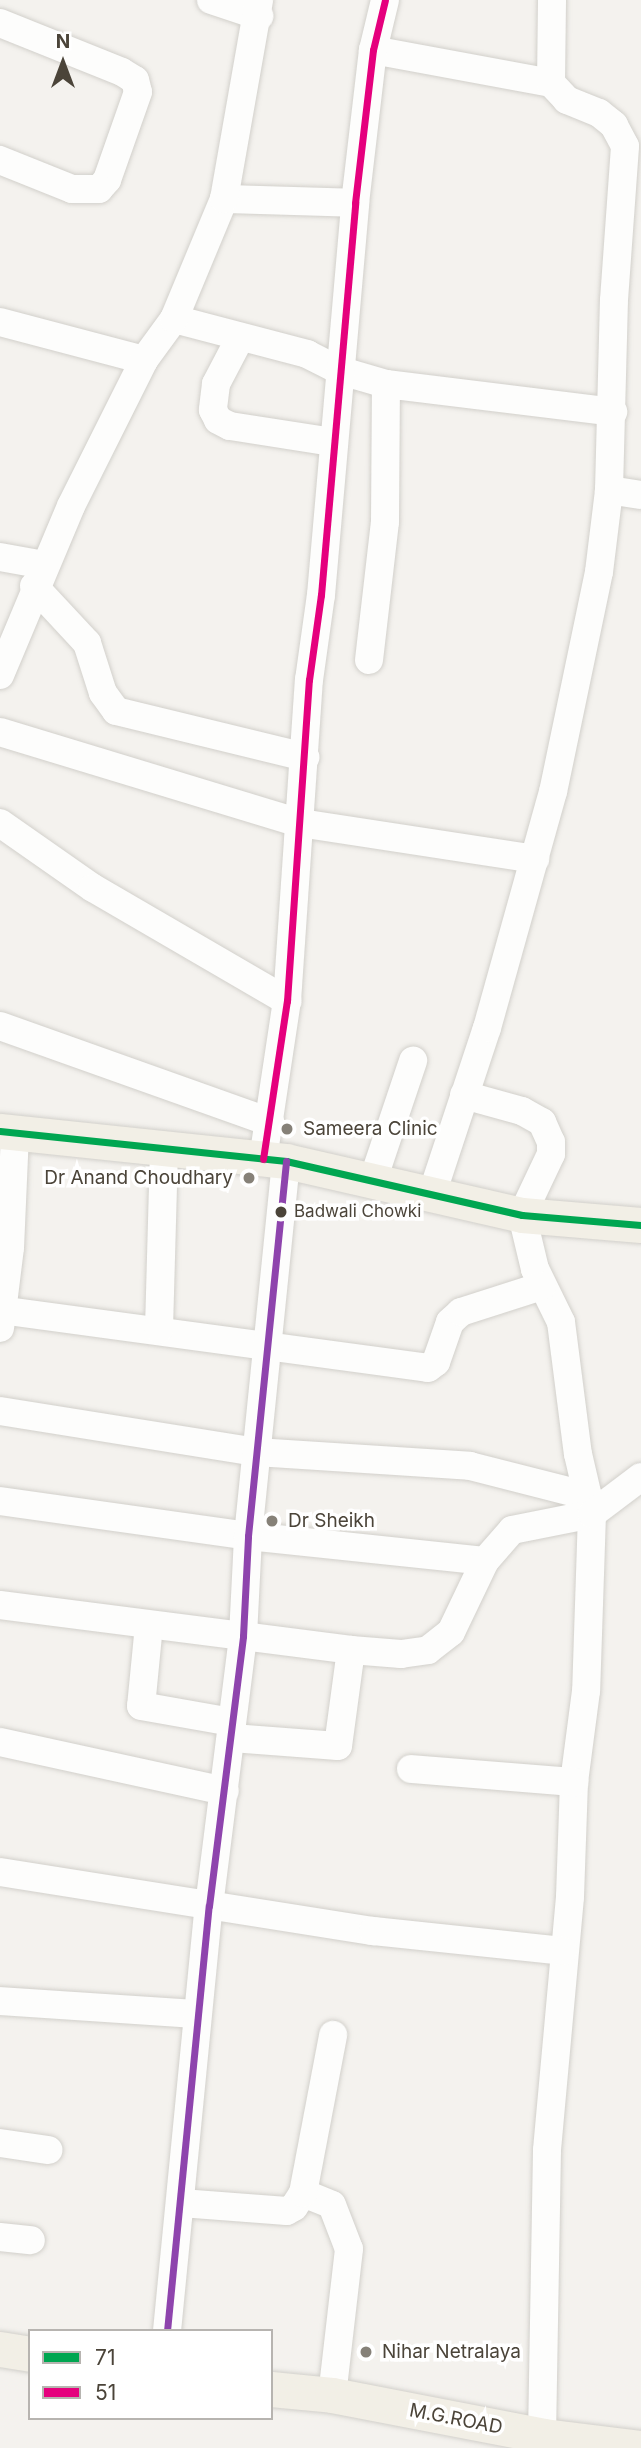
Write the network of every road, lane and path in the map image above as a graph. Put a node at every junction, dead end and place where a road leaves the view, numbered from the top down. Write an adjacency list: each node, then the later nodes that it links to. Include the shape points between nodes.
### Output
1 (211, 0): 4 (street)
2 (385, 0): 6 (street)
3 (552, 0): 7 (street)
4 (259, 8): 10 (street)
5 (0, 23): 9 (street, via 122,72 135,80 138,92 107,180 99,189 72,188)
6 (373, 50): 7 (street); 11 (street)
7 (551, 83): 8 (street, via 567,100 599,113)
8 (633, 144): 18 (street, via 614,300)
9 (0, 160)
10 (224, 199): 11 (street); 12 (street)
11 (355, 203): 16 (street)
12 (174, 319): 14 (street); 15 (street)
13 (0, 322): 15 (street)
14 (240, 338): 16 (street, via 307,354); 19 (street, via 216,384 213,410 218,420 230,426)
15 (145, 360): 23 (street)
16 (338, 370): 17 (street); 19 (street)
17 (386, 384): 18 (street); 24 (street, via 385,522)
18 (613, 412): 20 (street)
19 (332, 442): 27 (street)
20 (609, 490): 21 (street); 30 (street, via 599,572 575,692)
21 (641, 495)
22 (0, 557): 23 (street)
23 (39, 575): 25 (street); 27 (street, via 87,643 103,693 116,711)
24 (369, 660)
25 (0, 675)
26 (0, 732): 29 (street)
27 (305, 757): 29 (street)
28 (0, 823): 31 (street, via 93,888)
29 (300, 823): 30 (street); 31 (street)
30 (535, 859): 34 (street)
31 (287, 1001): 35 (street)
32 (0, 1026): 35 (street)
33 (413, 1061): 39 (street)
34 (464, 1095): 40 (street); 41 (street, via 522,1111 542,1122 551,1154)
35 (270, 1122): 38 (street)
36 (7, 1132): 37 (main road); 43 (street)
37 (164, 1147): 38 (main road); 46 (street)
38 (275, 1160): 39 (main road); 47 (street)
39 (373, 1180): 40 (main road)
40 (431, 1196): 41 (main road)
41 (522, 1215): 42 (main road); 44 (street)
42 (641, 1225)
43 (5, 1248): 45 (street)
44 (542, 1286): 47 (street, via 461,1312 450,1322 436,1362 428,1368); 52 (street, via 561,1322 578,1454)
45 (1, 1316): 46 (street)
46 (159, 1329): 47 (street)
47 (268, 1343): 49 (street)
48 (0, 1411): 49 (street)
49 (256, 1452): 52 (street, via 470,1465); 53 (street)
50 (641, 1477): 52 (street)
51 (0, 1501): 53 (street)
52 (590, 1505): 54 (street, via 512,1530); 62 (street, via 587,1678)
53 (248, 1536): 54 (street); 57 (street)
54 (485, 1561): 58 (street, via 450,1632 428,1650 401,1654)
55 (0, 1605): 56 (street)
56 (149, 1625): 57 (street); 59 (street, via 141,1706)
57 (243, 1636): 58 (street); 59 (street)
58 (351, 1650): 59 (street, via 338,1746)
59 (232, 1730): 63 (street)
60 (0, 1742): 63 (street)
61 (411, 1769): 62 (street)
62 (574, 1782): 66 (street)
63 (225, 1791): 65 (street)
64 (0, 1872): 65 (street)
65 (209, 1906): 66 (street, via 373,1931); 68 (street)
66 (563, 1951): 81 (street, via 547,2150)
67 (0, 2001): 68 (street)
68 (197, 2014): 73 (street)
69 (333, 2035): 72 (street)
70 (0, 2143): 71 (street)
71 (48, 2150)
72 (303, 2193): 73 (street, via 287,2211); 80 (street, via 332,2205 349,2249)
73 (181, 2203): 76 (street)
74 (0, 2237): 75 (street)
75 (31, 2240)
76 (167, 2329)
77 (0, 2349): 78 (main road)
78 (28, 2354)
79 (273, 2389): 80 (main road, M.G.ROAD)
80 (332, 2395): 81 (main road, M.G.ROAD)
81 (543, 2442): 82 (main road, M.G.ROAD)
82 (641, 2448)

